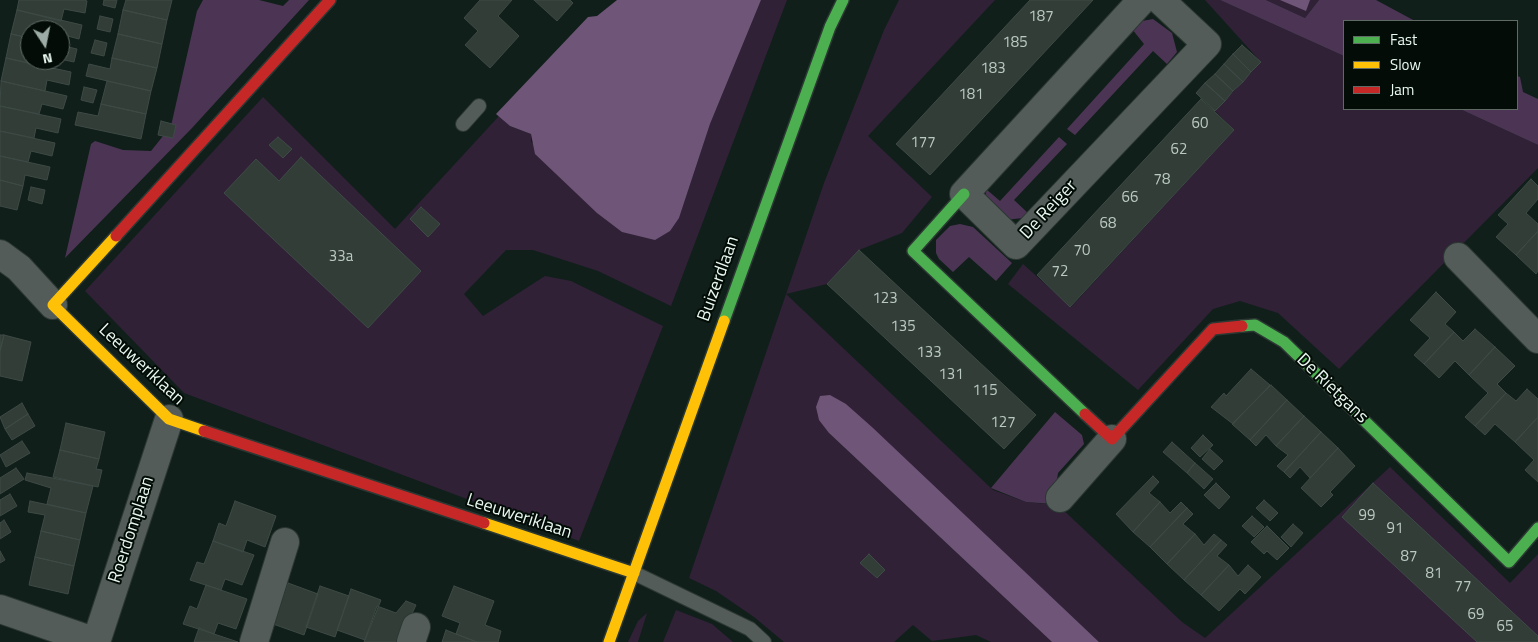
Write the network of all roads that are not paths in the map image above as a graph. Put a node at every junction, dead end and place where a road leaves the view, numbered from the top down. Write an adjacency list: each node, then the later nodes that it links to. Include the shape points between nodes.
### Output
1 (330, 0): 10 (street)
2 (843, 0): 17 (street, Buizerdlaan, via 830,27)
3 (1142, 0): 7 (street)
4 (1160, 0): 7 (street, De Reiger, via 1207,44 1016,245)
5 (480, 106): 6 (lane)
6 (463, 124)
7 (964, 194): 13 (street, via 914,250)
8 (0, 254): 10 (street, via 19,268)
9 (1458, 257): 11 (street)
10 (53, 305): 12 (street, Leeuweriklaan)
11 (1538, 339)
12 (169, 419): 17 (street, Leeuweriklaan); 19 (street, Roerdomplaan)
13 (1112, 439): 14 (street, De Rietgans); 15 (street, De Rietgans, via 1213,330 1255,325 1284,342 1509,562)
14 (1060, 498)
15 (1538, 528)
16 (285, 542): 20 (street)
17 (634, 573): 21 (street, Buizerdlaan); 22 (lane, via 750,629)
18 (0, 609): 19 (street, Roerdomplaan)
19 (96, 642)
20 (254, 642)
21 (609, 642)
22 (764, 642)

